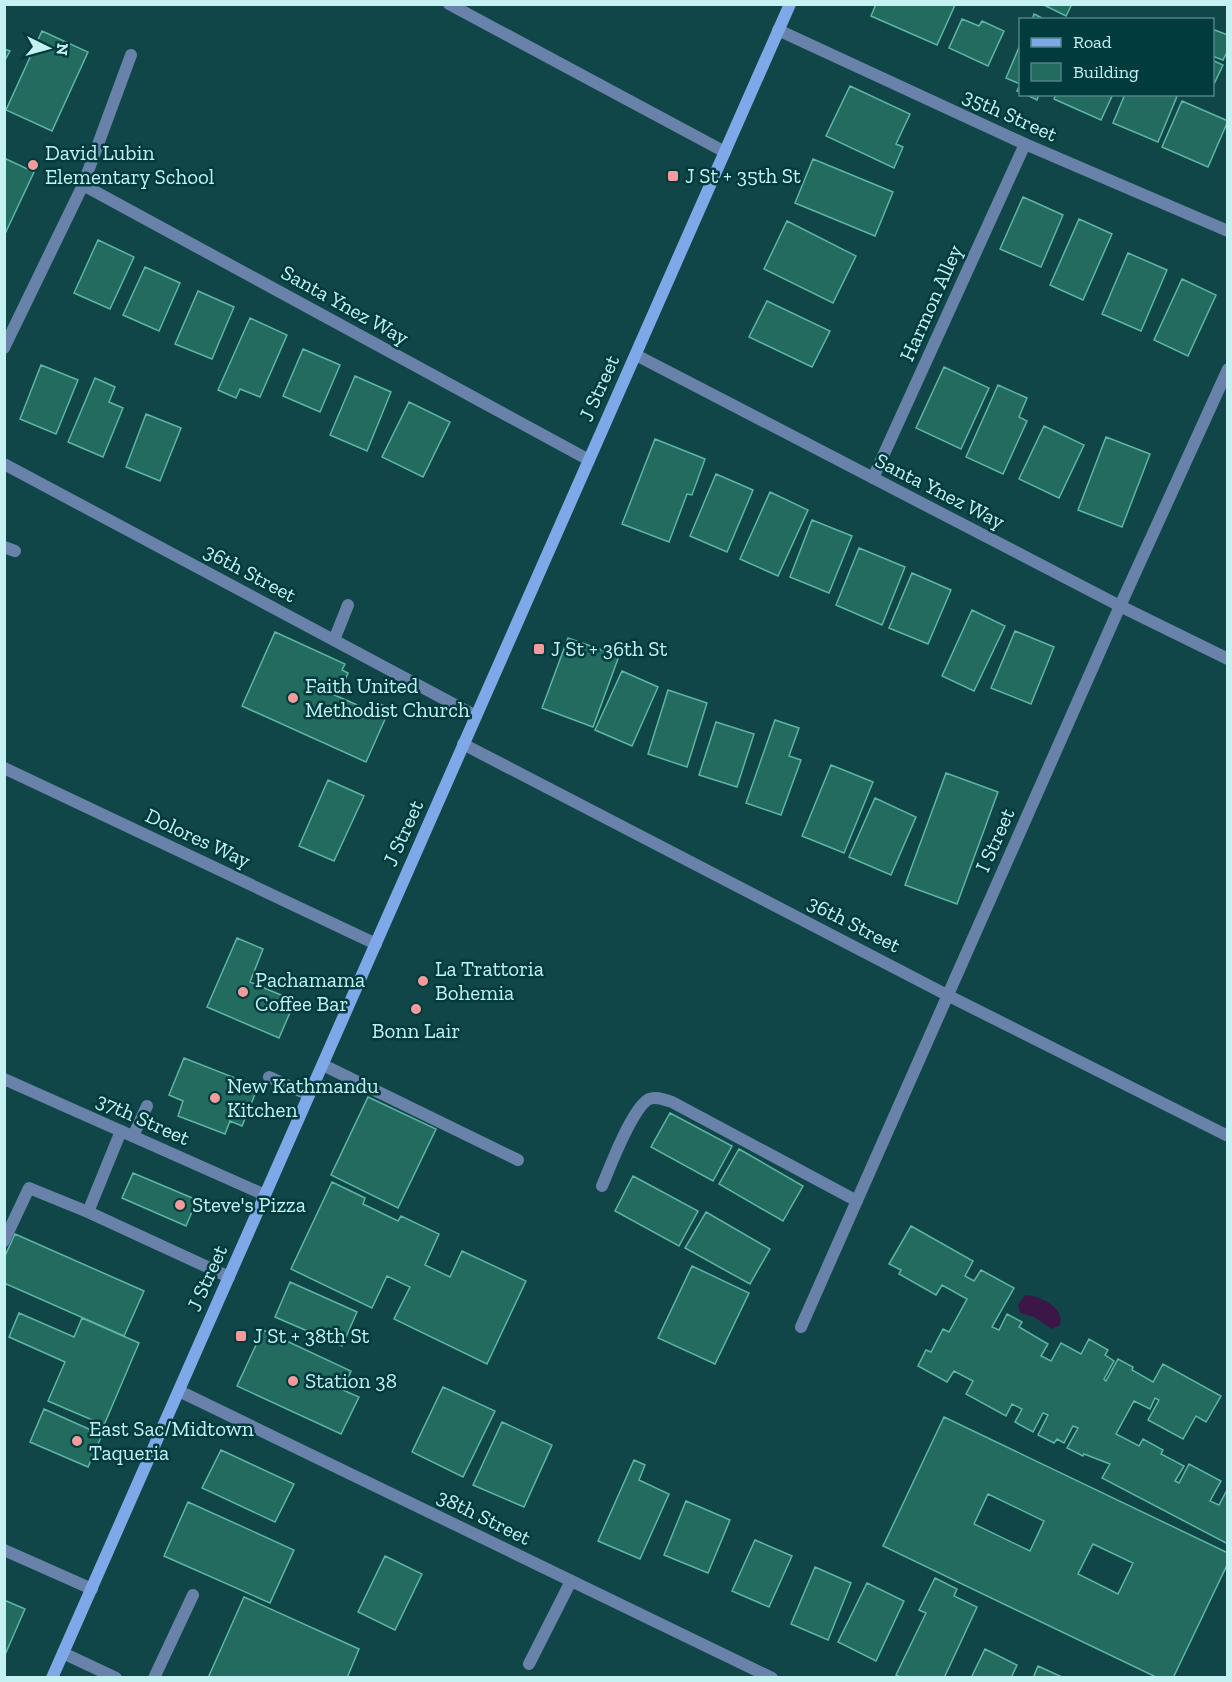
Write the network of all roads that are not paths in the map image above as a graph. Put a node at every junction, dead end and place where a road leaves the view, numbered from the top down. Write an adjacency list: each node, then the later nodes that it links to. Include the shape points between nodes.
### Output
1 (449, 4): 6 (street)
2 (790, 4): 3 (main road, J Street)
3 (778, 30): 5 (street, 35th Street); 6 (main road, J Street)
4 (131, 56): 7 (street)
5 (1025, 144): 8 (street, 35th Street); 14 (street, Harmon Alley)
6 (725, 153): 10 (main road, J Street)
7 (83, 184): 9 (street); 12 (street, Santa Ynez Way)
8 (1227, 231)
9 (4, 348)
10 (636, 354): 12 (main road, J Street); 14 (street, Santa Ynez Way)
11 (1227, 369): 16 (street, I Street)
12 (589, 460): 19 (main road, J Street)
13 (4, 464): 17 (street, 36th Street)
14 (873, 478): 16 (street, Santa Ynez Way)
15 (348, 605): 17 (street)
16 (1120, 606): 18 (street, Santa Ynez Way); 23 (street, I Street)
17 (334, 640): 19 (street, 36th Street)
18 (1227, 659)
19 (476, 716): 20 (main road, J Street)
20 (464, 744): 22 (main road, J Street); 23 (street, 36th Street)
21 (4, 768): 22 (street, Dolores Way)
22 (376, 944): 24 (main road, J Street)
23 (947, 995): 31 (street, 36th Street); 35 (street, I Street)
24 (323, 1065): 27 (main road, J Street); 32 (street)
25 (269, 1077): 27 (street)
26 (4, 1079): 29 (street, 37th Street)
27 (309, 1095): 34 (main road, J Street)
28 (147, 1106): 30 (street)
29 (121, 1131): 30 (street, 37th Street); 36 (street)
30 (133, 1136): 34 (street, 37th Street)
31 (1227, 1136)
32 (518, 1160)
33 (602, 1186): 35 (street, via 636,1111 657,1098 672,1102)
34 (265, 1195): 38 (main road, J Street)
35 (857, 1201): 39 (street, I Street)
36 (88, 1212): 37 (street, via 29,1188); 38 (street)
37 (4, 1241)
38 (229, 1277): 40 (main road, J Street)
39 (801, 1328)
40 (179, 1391): 42 (street, 38th Street); 43 (main road, J Street)
41 (4, 1550): 43 (street)
42 (572, 1581): 46 (street); 50 (street, 38th Street)
43 (92, 1589): 45 (main road, J Street)
44 (194, 1595): 49 (street)
45 (63, 1653): 47 (main road, J Street); 48 (street)
46 (529, 1664)
47 (52, 1677)
48 (116, 1677)
49 (154, 1677)
50 (772, 1677)

